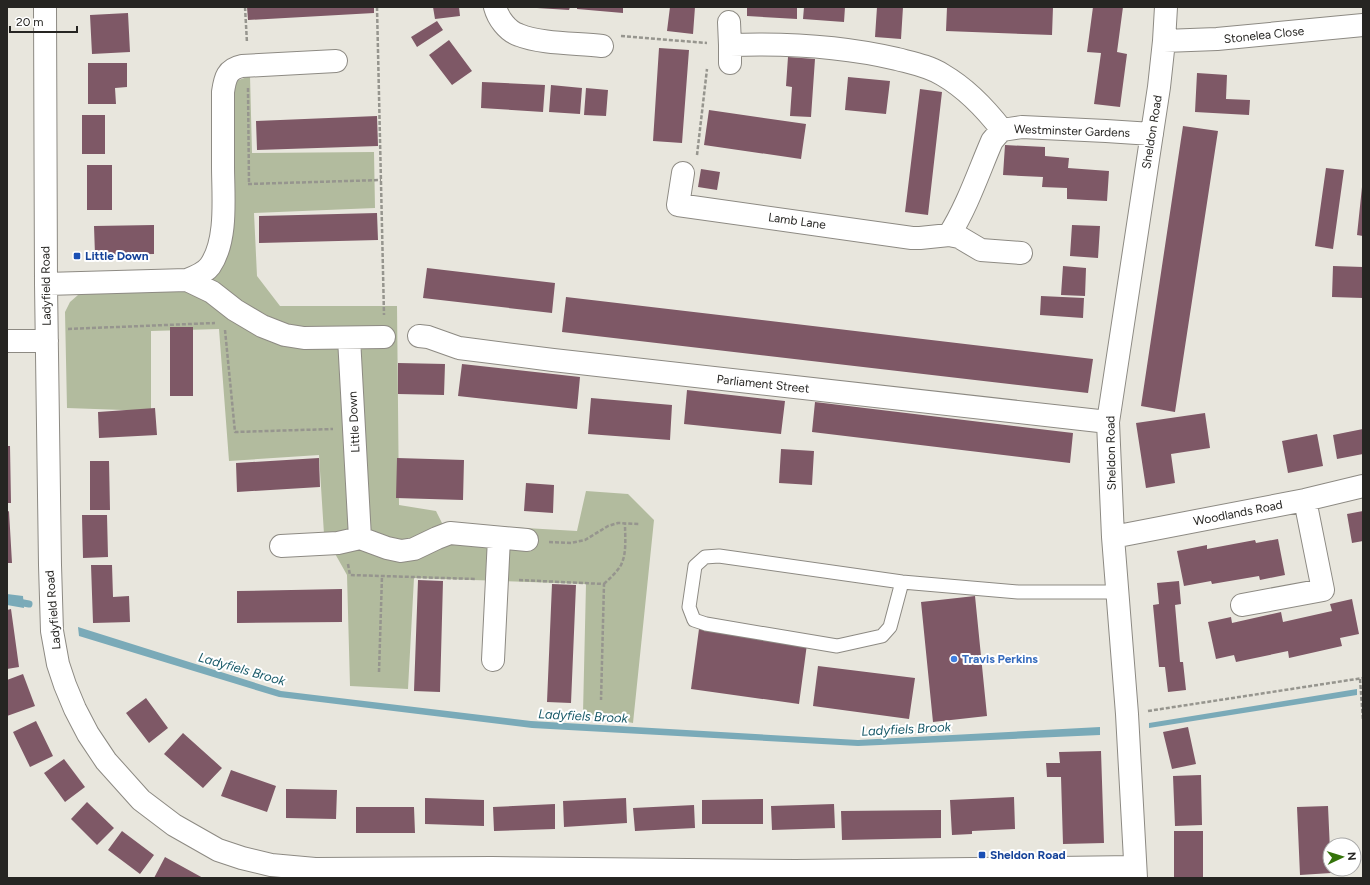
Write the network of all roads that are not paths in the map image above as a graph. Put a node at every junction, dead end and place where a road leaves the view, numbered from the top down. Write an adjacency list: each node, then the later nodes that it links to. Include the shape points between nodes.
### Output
1 (45, 7): 15 (street, Ladyfield Road)
2 (496, 7): 7 (street, via 505,26 517,34 534,39)
3 (1166, 7): 6 (street, Sheldon Road)
4 (729, 22): 9 (street, Westminster Gardens, via 730,54 782,44 839,49 881,55 942,74 971,94)
5 (1363, 25): 6 (street, Stonelea Close, via 1217,39)
6 (1164, 41): 10 (street, Sheldon Road)
7 (602, 46)
8 (336, 61): 14 (street, via 235,67 226,78 222,228 216,255 210,267 200,275)
9 (1002, 130): 10 (street, Westminster Gardens, via 1022,127); 12 (street, via 992,141 965,205)
10 (1152, 134): 21 (street, Sheldon Road)
11 (683, 173): 12 (street, Lamb Lane, via 678,205 912,238)
12 (949, 235): 13 (street, Lamb Lane, via 959,237 981,250)
13 (1021, 253)
14 (187, 280): 15 (street); 19 (street, via 212,292 230,316 285,335 304,338)
15 (46, 284): 16 (street, Ladyfield Road)
16 (47, 335): 20 (street); 34 (street, Ladyfield Road, via 52,631 58,664 72,703 106,761 140,800 174,825 218,850 242,858 271,865 315,869)
17 (419, 336): 21 (street, Parliament Street, via 459,348 554,360)
18 (384, 337): 19 (street)
19 (349, 338): 25 (street, Little Down)
20 (7, 341)
21 (1108, 422): 24 (street, Sheldon Road)
22 (1363, 486): 23 (street, Woodlands Road)
23 (1304, 500): 24 (street, Woodlands Road); 31 (street, via 1323,590)
24 (1113, 537): 30 (street, Sheldon Road)
25 (360, 538): 26 (street, via 401,551 414,549 450,533); 28 (street, via 338,543)
26 (499, 538): 27 (street); 32 (street)
27 (527, 540)
28 (281, 546)
29 (902, 582): 29 (lane, via 890,626 882,636 837,646 706,624 694,620 689,607 695,566 705,557 719,556); 30 (lane, via 1018,592)
30 (1118, 592): 33 (street, Sheldon Road)
31 (1242, 605)
32 (493, 660)
33 (1135, 872): 35 (street, Ladyfield Road)
34 (492, 873): 35 (street, Ladyfield Road)
35 (795, 875)

